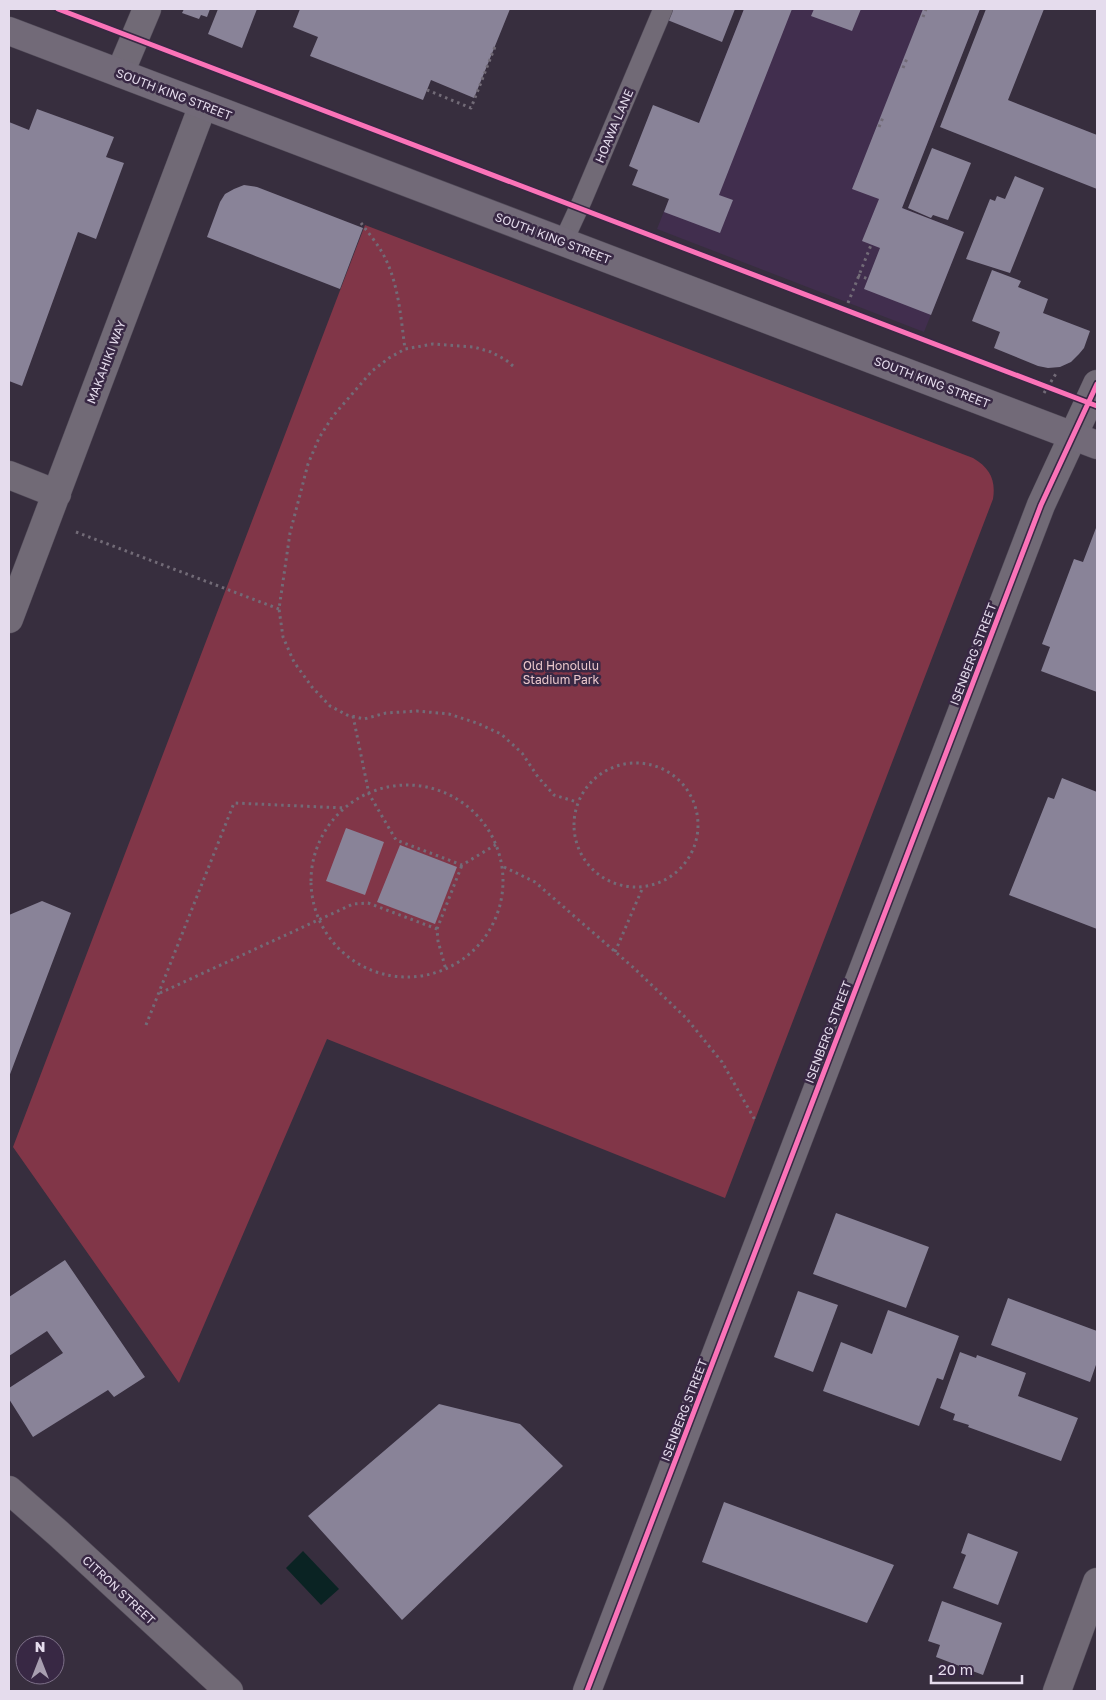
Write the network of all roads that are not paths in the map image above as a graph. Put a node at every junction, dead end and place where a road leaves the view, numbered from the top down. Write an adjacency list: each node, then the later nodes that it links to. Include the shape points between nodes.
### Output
1 (147, 9): 4 (street)
2 (663, 9): 6 (lane, HOAWA LANE)
3 (9, 31): 4 (main road, SOUTH KING STREET)
4 (120, 73): 5 (main road, SOUTH KING STREET)
5 (203, 105): 6 (main road, SOUTH KING STREET); 10 (street, MAKAHIKI WAY)
6 (563, 242): 8 (main road, SOUTH KING STREET)
7 (1093, 393): 8 (street, ISENBERG STREET)
8 (1085, 440): 15 (street, ISENBERG STREET, via 1040,505)
9 (9, 475): 10 (street)
10 (57, 494): 11 (street, MAKAHIKI WAY)
11 (9, 619)
12 (9, 1490): 14 (street, CITRON STREET)
13 (1097, 1582): 16 (street)
14 (228, 1691)
15 (587, 1691)
16 (1057, 1691)

